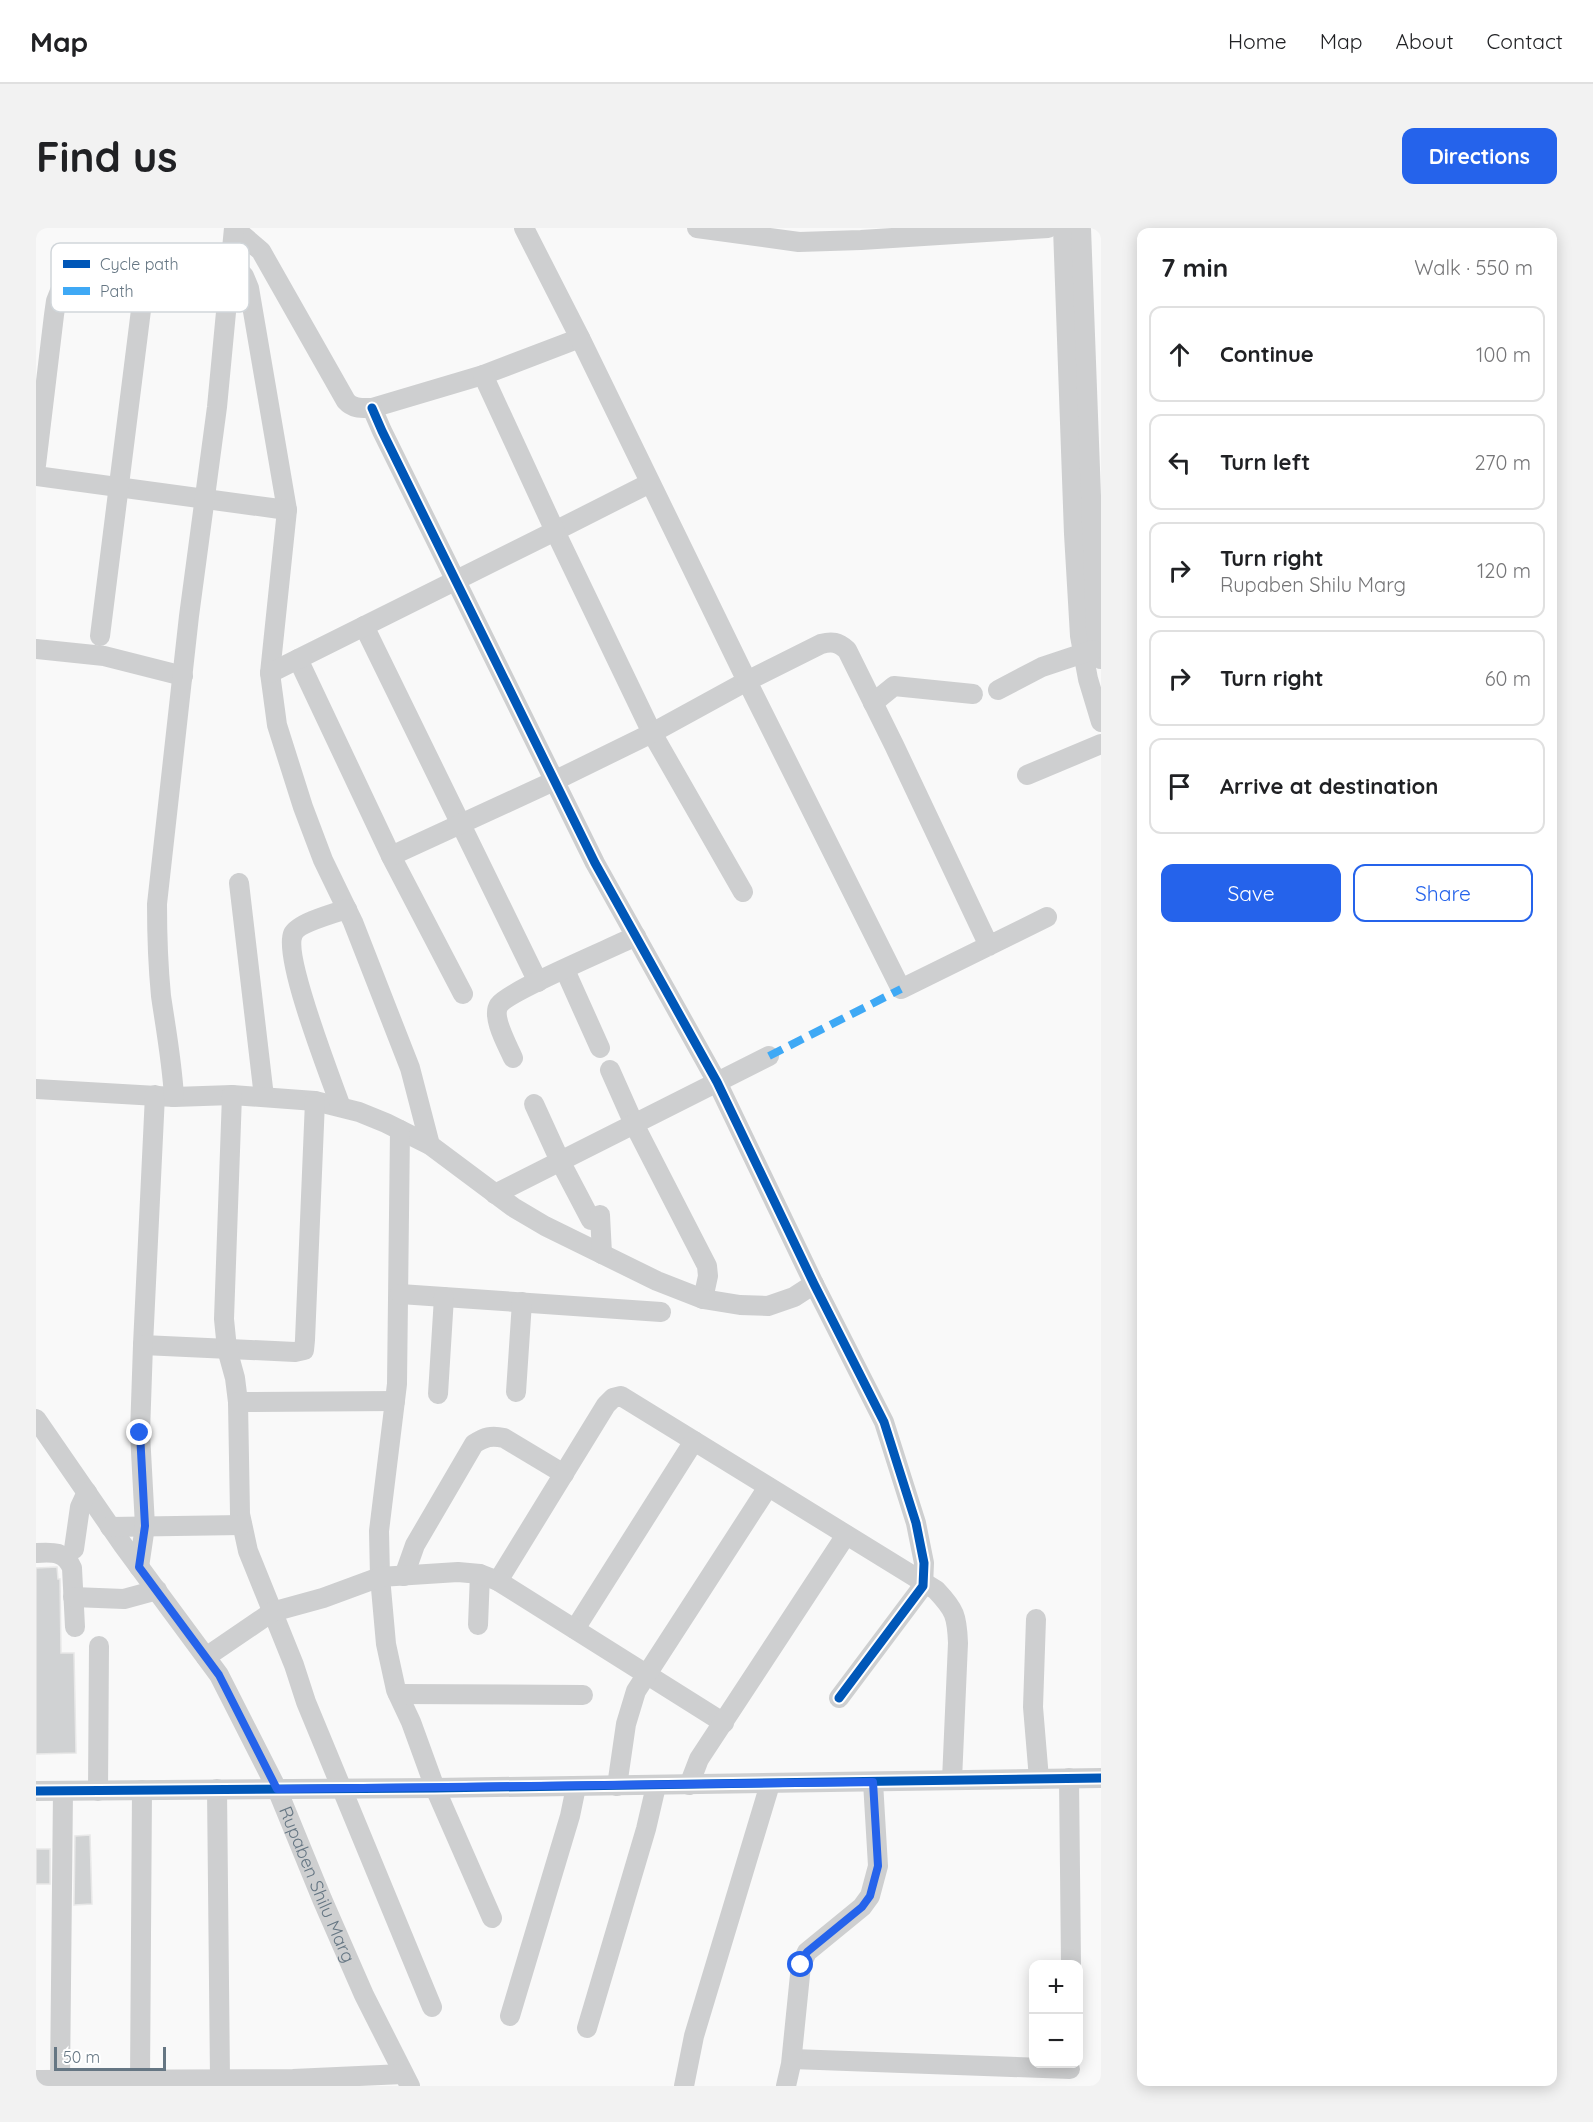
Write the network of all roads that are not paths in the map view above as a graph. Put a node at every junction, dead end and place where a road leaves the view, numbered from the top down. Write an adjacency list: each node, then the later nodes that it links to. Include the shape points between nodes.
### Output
1 (234, 228): 8 (street); 15 (street, via 261,251 345,401 350,406)
2 (524, 228): 13 (street)
3 (697, 228): 7 (street, via 799,242)
4 (1047, 228): 7 (street)
5 (1063, 228): 28 (street, via 1074,534)
6 (1081, 228): 24 (street)
7 (860, 234)
8 (233, 243)
9 (249, 288): 21 (street)
10 (54, 312): 16 (street)
11 (140, 312): 19 (street)
12 (227, 312): 20 (street)
13 (580, 338): 14 (street); 18 (street)
14 (483, 375): 15 (street); 22 (street)
15 (372, 408): 23 (street)
16 (36, 465)
17 (36, 476): 19 (street)
18 (650, 483): 22 (street); 32 (street)
19 (118, 487): 20 (street); 26 (street)
20 (204, 498): 21 (street); 31 (street)
21 (287, 510): 30 (street)
22 (555, 531): 23 (street); 37 (street)
23 (456, 582): 25 (street); 40 (street)
24 (1098, 600): 28 (street)
25 (364, 626): 29 (street); 41 (street)
26 (100, 636)
27 (36, 649): 31 (street, via 104,656)
28 (1094, 653): 33 (street, via 1042,667); 36 (street, via 1088,679)
29 (297, 659): 30 (street); 42 (street)
30 (270, 673): 45 (street, via 277,725 303,807)
31 (183, 676): 59 (street, via 157,904 161,995 171,1055)
32 (747, 681): 35 (street, via 831,641 847,650); 37 (street); 48 (street, via 902,989)
33 (998, 690)
34 (973, 694): 35 (street, via 894,686)
35 (873, 703): 48 (street)
36 (1101, 722)
37 (652, 733): 40 (street); 44 (street)
38 (1101, 744): 39 (street)
39 (1027, 775)
40 (554, 781): 41 (street); 47 (street)
41 (459, 824): 42 (street); 50 (street)
42 (391, 856): 51 (street)
43 (239, 883): 60 (street)
44 (743, 892)
45 (347, 909): 63 (street, via 299,927 293,934 292,946 299,987); 66 (street, via 410,1068)
46 (1047, 916): 48 (street)
47 (636, 936): 49 (street); 56 (street)
48 (989, 946)
49 (565, 970): 50 (street); 52 (street)
50 (538, 982): 54 (street, via 506,999 496,1014)
51 (463, 994)
52 (600, 1048)
53 (769, 1056): 56 (street)
54 (513, 1058)
55 (610, 1070): 64 (street)
56 (717, 1082): 64 (street); 70 (street)
57 (36, 1089): 59 (street)
58 (232, 1095): 59 (street); 60 (street); 77 (street)
59 (164, 1096): 76 (street)
60 (264, 1097): 61 (street)
61 (315, 1101): 63 (street); 77 (street, via 304,1350)
62 (534, 1104): 67 (street)
63 (341, 1107): 65 (street)
64 (634, 1124): 67 (street); 73 (street, via 706,1266)
65 (400, 1130): 66 (street); 71 (street)
66 (430, 1145): 68 (street)
67 (560, 1161): 68 (street); 69 (street, via 596,1217)
68 (495, 1194): 69 (street, via 545,1226)
69 (602, 1254): 73 (street)
70 (814, 1284): 73 (street, via 794,1297 768,1306); 97 (street, via 884,1422 916,1523 924,1563)
71 (400, 1294): 72 (street); 80 (street)
72 (444, 1297): 74 (street); 79 (street)
73 (703, 1299)
74 (522, 1302): 75 (street); 78 (street)
75 (661, 1312)
76 (143, 1345): 77 (street); 88 (street, via 140,1433)
77 (226, 1349): 81 (street)
78 (516, 1392)
79 (438, 1394)
80 (395, 1401): 81 (street); 95 (street, via 379,1532)
81 (238, 1402): 87 (street)
82 (36, 1419): 86 (street, Rupaben Shilu Marg)
83 (694, 1441): 84 (street, via 630,1400 613,1398); 85 (street); 104 (street)
84 (564, 1474): 94 (street, via 504,1438 484,1437 474,1444 415,1545); 96 (street)
85 (768, 1487): 90 (street); 107 (street)
86 (87, 1492): 89 (street, Rupaben Shilu Marg); 91 (street, via 80,1507)
87 (242, 1525): 88 (street); 100 (street)
88 (145, 1526): 89 (street); 93 (street)
89 (110, 1527): 93 (street, Rupaben Shilu Marg)
90 (846, 1535): 97 (street); 111 (street)
91 (74, 1549)
92 (36, 1553): 99 (street, via 62,1554 68,1560)
93 (139, 1567): 98 (street, Rupaben Shilu Marg)
94 (404, 1575): 95 (street); 96 (street, via 458,1572)
95 (380, 1577): 100 (street); 108 (street, via 386,1644)
96 (489, 1577): 102 (street); 104 (street)
97 (923, 1582): 110 (street); 115 (street, via 950,1605 957,1622)
98 (157, 1590): 99 (street, via 124,1599); 106 (street, Rupaben Shilu Marg)
99 (73, 1597): 103 (street)
100 (272, 1612): 106 (street); 122 (street)
101 (1036, 1618): 114 (street, via 1033,1707)
102 (478, 1625)
103 (75, 1627)
104 (575, 1629): 107 (street)
105 (99, 1646): 129 (street)
106 (206, 1657): 124 (street, Rupaben Shilu Marg)
107 (646, 1673): 111 (street); 119 (street, via 630,1708)
108 (398, 1694): 109 (street); 123 (street)
109 (583, 1695)
110 (839, 1698)
111 (724, 1723): 118 (street, via 699,1759)
112 (1069, 1778): 113 (street); 114 (street); 131 (street)
113 (1101, 1778)
114 (1039, 1779): 115 (street)
115 (952, 1780): 116 (street)
116 (873, 1782): 117 (street); 135 (street, via 878,1866 874,1883 862,1907 807,1952 801,1965)
117 (770, 1784): 118 (street); 143 (street, via 694,2036)
118 (689, 1785): 120 (street)
119 (617, 1786): 120 (street); 121 (street)
120 (657, 1786): 134 (street)
121 (576, 1787): 123 (street); 133 (street)
122 (341, 1788): 123 (street); 124 (street); 132 (street)
123 (435, 1788): 130 (street)
124 (277, 1789): 126 (street); 141 (street, Rupaben Shilu Marg, via 336,1931)
125 (142, 1790): 126 (street); 129 (street); 140 (street)
126 (217, 1790): 137 (street)
127 (36, 1791): 128 (street)
128 (63, 1791): 129 (street); 139 (street)
129 (98, 1791)
130 (492, 1918)
131 (1071, 1960)
132 (432, 2007)
133 (510, 2016)
134 (587, 2028)
135 (792, 2059): 136 (street); 144 (street)
136 (1070, 2073)
137 (220, 2079): 140 (street); 142 (street)
138 (36, 2080): 139 (street)
139 (60, 2080): 140 (street)
140 (140, 2080)
141 (406, 2080): 142 (street)
142 (293, 2083)
143 (684, 2086)
144 (786, 2086)

